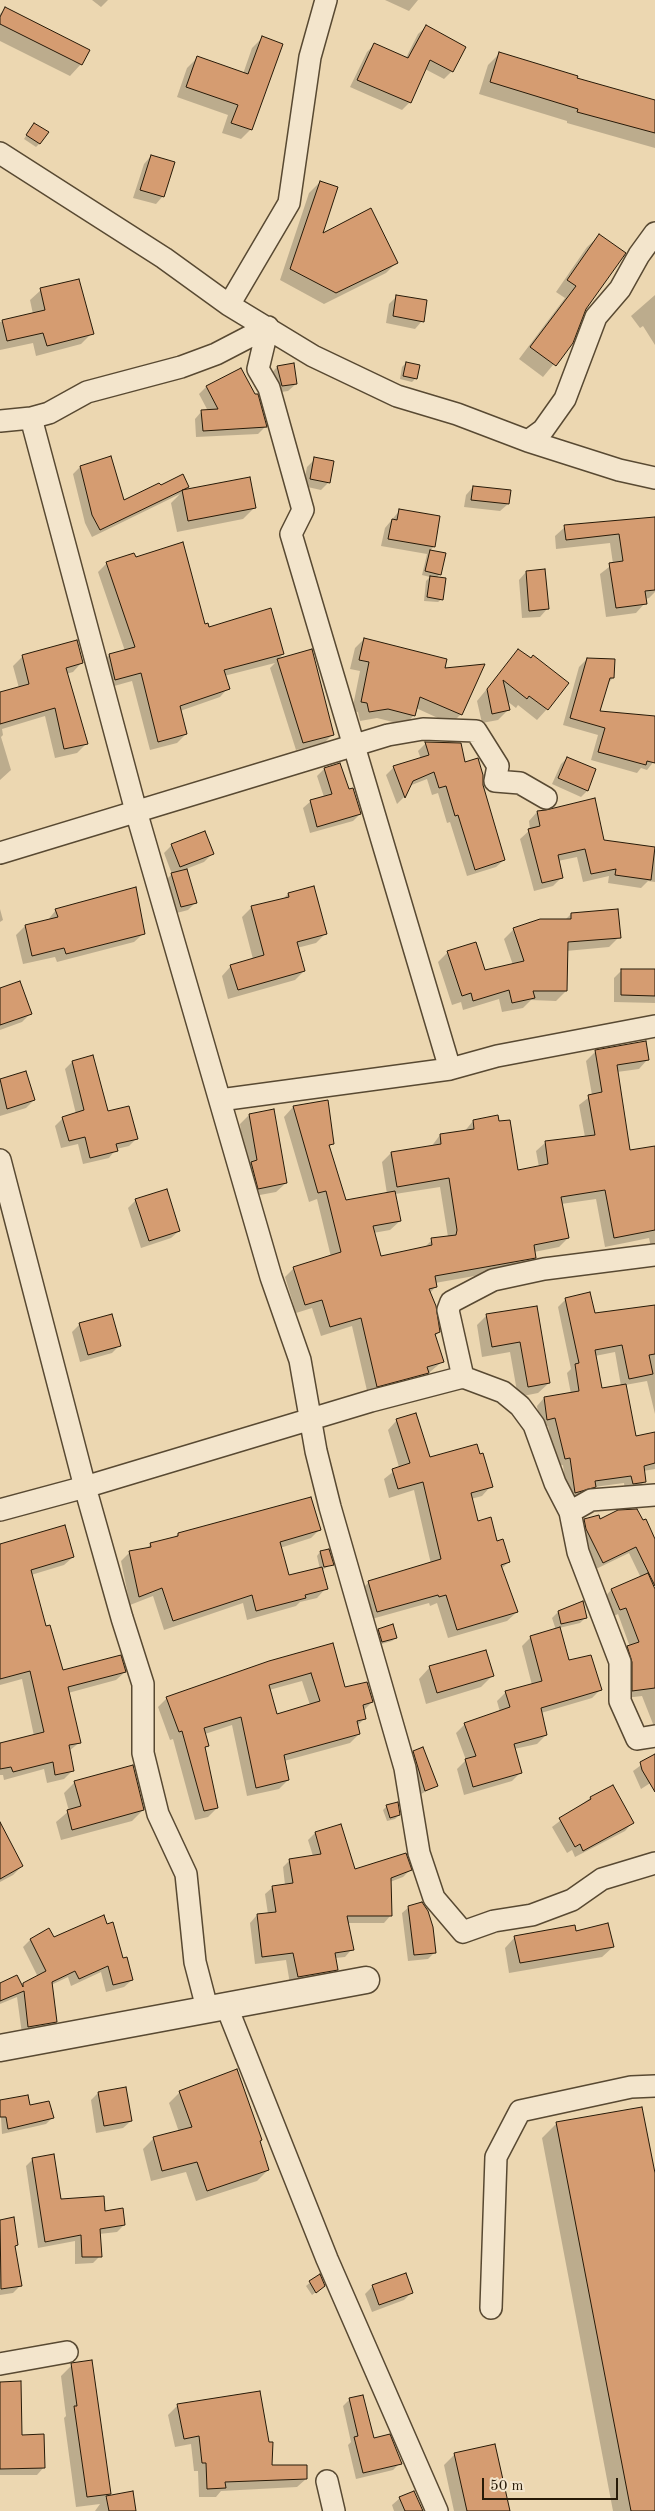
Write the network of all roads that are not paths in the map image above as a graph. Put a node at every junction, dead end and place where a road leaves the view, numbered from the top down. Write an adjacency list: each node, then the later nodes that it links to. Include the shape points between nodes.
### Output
1 (326, 0): 4 (street, via 310,57 289,203)
2 (0, 153): 4 (street, via 164,258)
3 (655, 233): 8 (street, via 620,290 596,317 565,399 542,430)
4 (229, 305): 5 (street)
5 (268, 327): 6 (street, via 216,354 182,367 87,392 49,413); 8 (street, via 313,356 397,396); 10 (street, via 258,369 269,388 302,510 291,534)
6 (31, 418): 7 (street); 12 (street)
7 (0, 421)
8 (528, 441): 9 (street)
9 (655, 478)
10 (354, 745): 11 (street, via 423,729 476,731 498,766 495,781 520,783); 12 (street); 15 (street)
11 (546, 798)
12 (136, 811): 13 (street); 16 (street)
13 (0, 853)
14 (655, 1026): 15 (street, via 497,1056)
15 (450, 1069): 16 (street)
16 (220, 1100): 20 (street, via 271,1277 300,1360)
17 (0, 1160): 21 (street)
18 (655, 1255): 19 (street, via 544,1269 493,1280 451,1302 448,1310)
19 (463, 1377): 20 (street); 24 (street, via 503,1392 520,1406 534,1426 555,1483)
20 (312, 1420): 21 (street); 26 (street, via 330,1507 405,1768 423,1868 438,1904 463,1932 494,1921 532,1915 572,1900 602,1879)
21 (85, 1487): 23 (street); 28 (street, via 143,1684 143,1753 158,1814 186,1874 195,1962)
22 (655, 1494): 24 (street, via 591,1500)
23 (0, 1510)
24 (570, 1512): 25 (street, via 578,1552 620,1662 620,1701 637,1738)
25 (655, 1736)
26 (655, 1863)
27 (366, 1980): 28 (street)
28 (217, 2006): 29 (street); 36 (street)
29 (0, 2048)
30 (655, 2086): 31 (street, via 631,2087 520,2111 496,2157)
31 (491, 2308)
32 (67, 2352): 33 (street)
33 (0, 2364)
34 (327, 2481): 35 (street)
35 (334, 2511)
36 (437, 2511)

